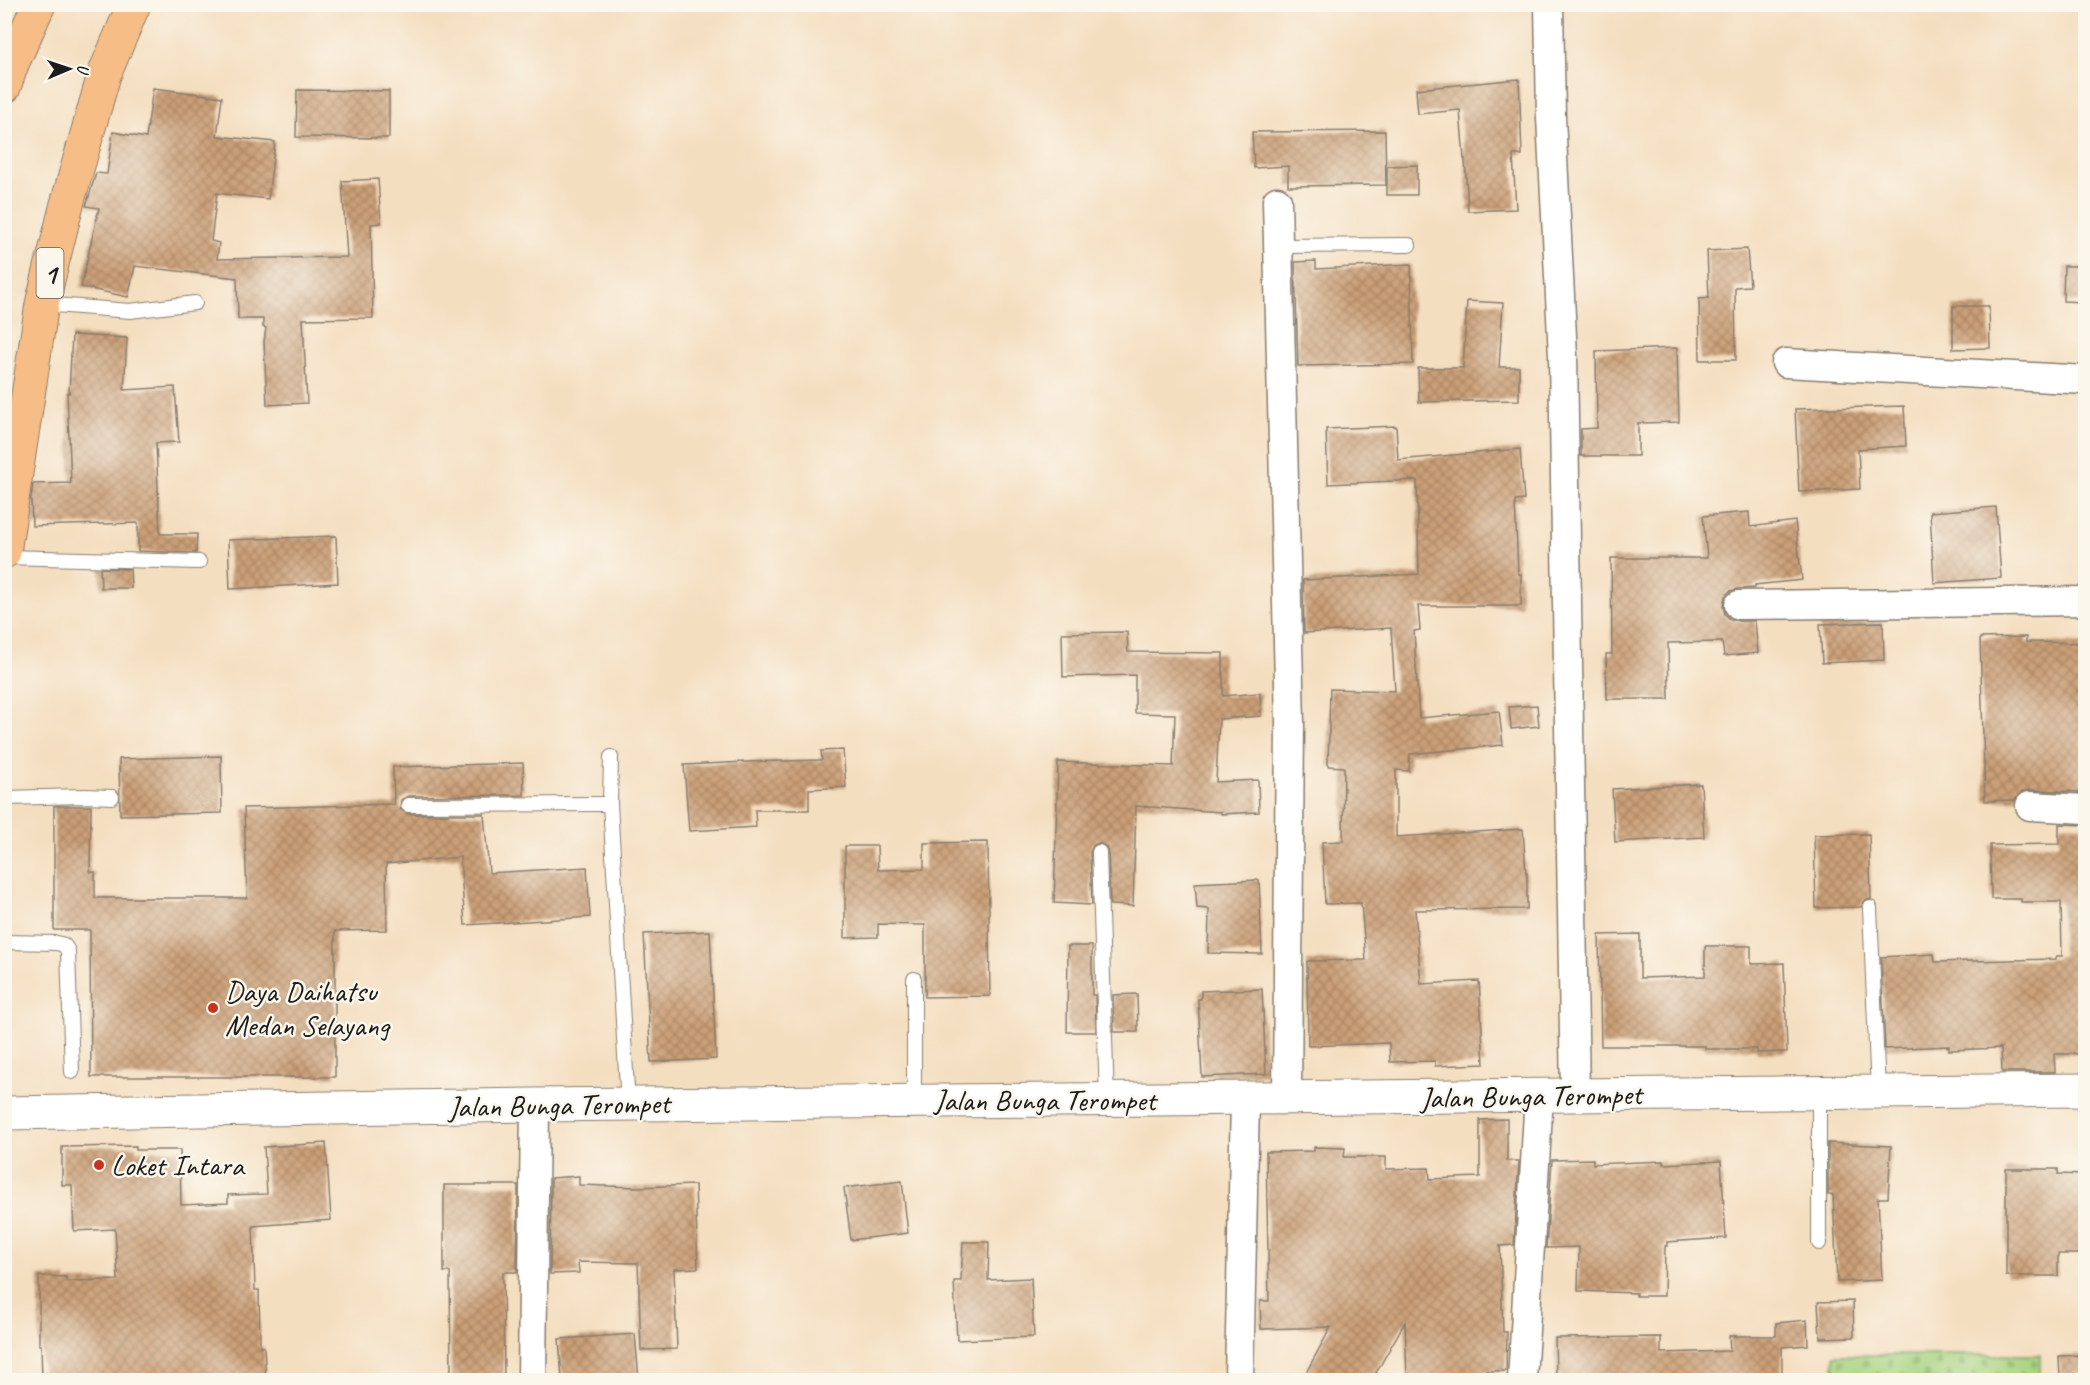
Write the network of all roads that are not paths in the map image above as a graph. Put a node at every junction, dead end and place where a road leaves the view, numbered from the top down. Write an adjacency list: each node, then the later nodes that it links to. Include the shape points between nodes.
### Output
1 (39, 4): 4 (highway)
2 (134, 4): 9 (highway, 1, via 104,75)
3 (1549, 4): 33 (street, via 1563,356)
4 (4, 87)
5 (1276, 201): 7 (street)
6 (1408, 245): 7 (lane)
7 (1277, 246): 34 (street, via 1290,723)
8 (195, 303): 9 (lane, via 130,311)
9 (42, 304): 12 (highway, 1)
10 (1786, 363): 11 (street)
11 (2085, 380)
12 (4, 552)
13 (4, 557): 14 (lane)
14 (200, 562)
15 (2085, 601): 16 (street)
16 (1739, 605)
17 (611, 757): 20 (lane)
18 (112, 797): 19 (lane)
19 (4, 798)
20 (610, 804): 21 (lane); 38 (lane)
21 (408, 805)
22 (2030, 806): 23 (street)
23 (2085, 810)
24 (1099, 852): 36 (lane)
25 (1870, 908): 30 (lane)
26 (4, 942): 28 (lane, via 57,943 68,951)
27 (914, 979): 37 (lane)
28 (72, 1072)
29 (2085, 1090): 30 (street, Jalan Bunga Terompet)
30 (1878, 1092): 31 (street, Jalan Bunga Terompet)
31 (1819, 1093): 33 (street, Jalan Bunga Terompet); 41 (lane)
32 (1539, 1096): 33 (street, Jalan Bunga Terompet); 34 (street, Jalan Bunga Terompet); 44 (street)
33 (1575, 1096)
34 (1287, 1098): 35 (street, Jalan Bunga Terompet)
35 (1245, 1099): 36 (street, Jalan Bunga Terompet); 43 (street)
36 (1107, 1100): 37 (street, Jalan Bunga Terompet)
37 (914, 1101): 38 (street, Jalan Bunga Terompet)
38 (628, 1104): 39 (street, Jalan Bunga Terompet)
39 (535, 1105): 40 (street, Jalan Bunga Terompet); 42 (street)
40 (4, 1113)
41 (1820, 1243)
42 (532, 1380)
43 (1239, 1380)
44 (1522, 1380)

